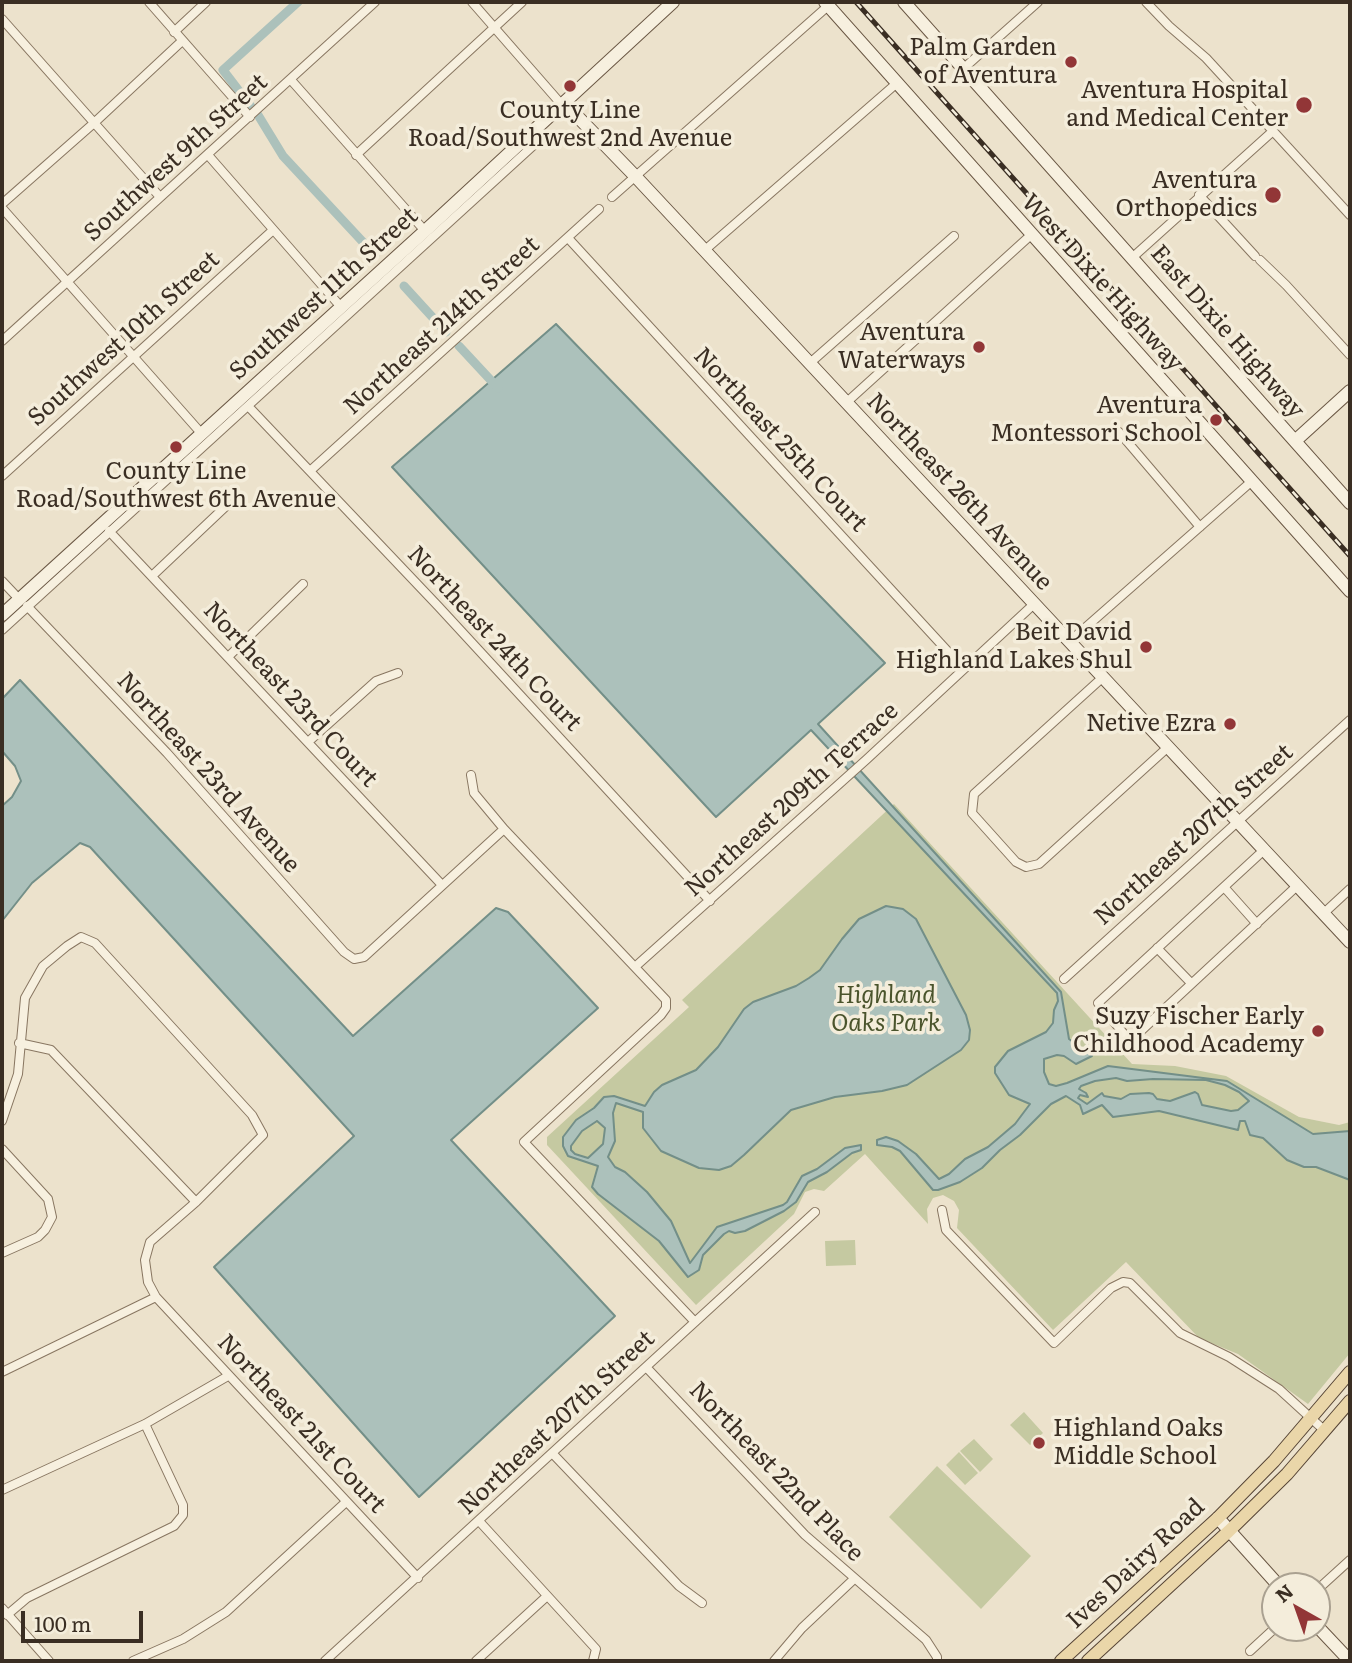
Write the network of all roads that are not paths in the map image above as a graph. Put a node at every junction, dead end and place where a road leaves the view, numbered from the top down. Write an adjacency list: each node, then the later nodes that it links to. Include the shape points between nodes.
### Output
1 (149, 2): 13 (street)
2 (206, 2): 13 (street)
3 (375, 2): 16 (street, Southwest 9th Street)
4 (471, 2): 12 (street)
5 (522, 2): 12 (street)
6 (673, 2): 18 (street, Southwest 11th Street)
7 (904, 2): 15 (street, East Dixie Highway)
8 (1038, 2): 15 (street)
9 (1146, 2): 21 (street)
10 (826, 4): 17 (street, West Dixie Highway); 25 (street)
11 (2, 19): 20 (street)
12 (494, 27): 18 (street); 24 (street)
13 (173, 32): 14 (street)
14 (182, 41): 19 (street); 20 (street)
15 (964, 68): 38 (street, East Dixie Highway)
16 (291, 80): 19 (street, Southwest 9th Street); 24 (street)
17 (897, 83): 34 (street, West Dixie Highway); 37 (street)
18 (562, 105): 25 (street, Northeast 26th Avenue); 33 (street, Southwest 11th Street)
19 (250, 117): 23 (street, Southwest 9th Street)
20 (94, 123): 27 (street); 29 (street)
21 (1273, 131): 26 (street); 31 (street)
22 (536, 143): 47 (street)
23 (208, 155): 27 (street, Southwest 9th Street); 32 (street)
24 (356, 155): 33 (street)
25 (636, 177): 28 (street); 37 (street, Northeast 26th Avenue)
26 (1199, 195): 38 (street); 42 (street)
27 (159, 197): 39 (street, Southwest 9th Street)
28 (612, 197)
29 (2, 206): 39 (street)
30 (599, 209): 36 (street, Northeast 214th Street)
31 (1350, 215)
32 (272, 231): 40 (street); 43 (street, Southwest 10th Street)
33 (425, 231): 40 (street, Southwest 11th Street)
34 (1031, 234): 46 (street); 53 (street, West Dixie Highway)
35 (954, 236): 44 (street)
36 (568, 238): 51 (street, Northeast 214th Street); 68 (street, Northeast 25th Court)
37 (705, 250): 44 (street, Northeast 26th Avenue)
38 (1133, 257): 50 (street, East Dixie Highway)
39 (67, 282): 41 (street, Southwest 9th Street); 43 (street)
40 (341, 307): 49 (street, Southwest 11th Street)
41 (2, 341)
42 (1350, 355)
43 (134, 356): 49 (street); 52 (street, Southwest 10th Street)
44 (810, 363): 46 (street, Northeast 26th Avenue)
45 (1350, 391): 50 (street)
46 (848, 402): 63 (street, Northeast 26th Avenue)
47 (248, 406): 51 (street, Northeast 24th Court); 57 (street)
48 (1119, 432): 56 (street)
49 (201, 433): 62 (street, Southwest 11th Street)
50 (1295, 441): 54 (street, East Dixie Highway)
51 (310, 471): 82 (street, Northeast 24th Court)
52 (2, 476)
53 (1252, 481): 56 (street); 61 (street, West Dixie Highway)
54 (1350, 503)
55 (226, 508): 58 (street)
56 (1200, 527): 66 (street)
57 (109, 531): 58 (street, Northeast 23rd Court); 62 (street)
58 (152, 576): 67 (street, Northeast 23rd Court)
59 (2, 581): 62 (street, Northeast 23rd Avenue)
60 (303, 584): 67 (street)
61 (1350, 591)
62 (23, 603): 64 (street, Southwest 11th Street); 65 (street); 78 (street, Northeast 23rd Avenue, via 354,959 364,957)
63 (1034, 604): 66 (street, Northeast 26th Avenue); 68 (street, Northeast 209th Terrace)
64 (2, 615)
65 (2, 630)
66 (1069, 642): 70 (street, Northeast 26th Avenue)
67 (229, 656): 72 (street, Northeast 23rd Court)
68 (963, 668): 82 (street, Northeast 209th Terrace)
69 (398, 673): 72 (street, via 376,681)
70 (1102, 678): 73 (street, Northeast 26th Avenue); 73 (street, via 974,794 972,813 1016,862 1026,867 1039,864)
71 (1350, 720): 75 (street, Northeast 207th Street)
72 (309, 742): 78 (street, Northeast 23rd Court)
73 (1167, 748): 75 (street, Northeast 26th Avenue)
74 (471, 775): 76 (street, via 474,793)
75 (1237, 821): 77 (street, Northeast 26th Avenue); 88 (street, Northeast 207th Street)
76 (504, 829): 78 (street); 87 (street)
77 (1264, 850): 79 (street, Northeast 26th Avenue); 80 (street)
78 (442, 885)
79 (1298, 885): 83 (street, Northeast 26th Avenue); 84 (street)
80 (1224, 887): 84 (street); 86 (street)
81 (1350, 889): 83 (street)
82 (710, 901): 87 (street, Northeast 209th Terrace)
83 (1324, 913): 85 (street, Northeast 26th Avenue)
84 (1257, 924): 89 (street)
85 (1350, 942)
86 (1157, 948): 89 (street); 89 (street, via 1098,1003 1130,1041)
87 (636, 966): 98 (street, via 661,993 666,1008 524,1142)
88 (1064, 979)
89 (1191, 983)
90 (19, 1044): 91 (street, via 18,1074); 93 (street, via 51,1050); 93 (street, via 25,998 43,966 81,937 95,943 252,1115 263,1135)
91 (2, 1121)
92 (2, 1149): 96 (street, via 48,1199 52,1217 38,1237)
93 (196, 1202): 97 (street, via 150,1242 145,1260)
94 (942, 1210): 104 (street, via 946,1230 1054,1343 1111,1288 1130,1283 1180,1333 1260,1376)
95 (815, 1212): 98 (street, Northeast 207th Street)
96 (2, 1253)
97 (156, 1297): 100 (street); 102 (street, Northeast 21st Court)
98 (695, 1322): 99 (street, Northeast 207th Street)
99 (646, 1367): 107 (street, Northeast 207th Street); 117 (street, Northeast 22nd Place, via 805,1535)
100 (2, 1372)
101 (1350, 1373): 104 (main road, Ives Dairy Road)
102 (228, 1376): 105 (street); 109 (street, Northeast 21st Court)
103 (1350, 1401): 106 (main road, Ives Dairy Road)
104 (1311, 1419): 106 (street); 110 (main road, Ives Dairy Road)
105 (145, 1424): 108 (street); 120 (street, via 183,1504 183,1516 174,1525)
106 (1325, 1432): 112 (main road, Ives Dairy Road)
107 (553, 1454): 111 (street, Northeast 207th Street); 119 (street, via 679,1586)
108 (2, 1490)
109 (346, 1502): 116 (street, Northeast 21st Court); 126 (street, via 226,1612 184,1639)
110 (1217, 1518): 112 (street); 132 (main road, Ives Dairy Road)
111 (479, 1521): 116 (street, Northeast 207th Street); 118 (street)
112 (1229, 1531): 114 (street); 133 (main road, Ives Dairy Road)
113 (1350, 1560): 115 (street)
114 (1266, 1572)
115 (1331, 1577)
116 (418, 1578): 127 (street, Northeast 207th Street)
117 (854, 1579): 130 (street); 131 (street, Northeast 22nd Place, via 926,1640)
118 (546, 1597): 128 (street); 129 (street, via 596,1649)
119 (702, 1603)
120 (4, 1611): 124 (street)
121 (1261, 1641): 123 (street)
122 (1331, 1641): 134 (street)
123 (1250, 1651)
124 (46, 1658): 125 (street)
125 (35, 1661)
126 (133, 1661)
127 (325, 1661)
128 (476, 1661)
129 (593, 1661)
130 (774, 1661)
131 (937, 1661)
132 (1061, 1661)
133 (1088, 1661)
134 (1350, 1661)

